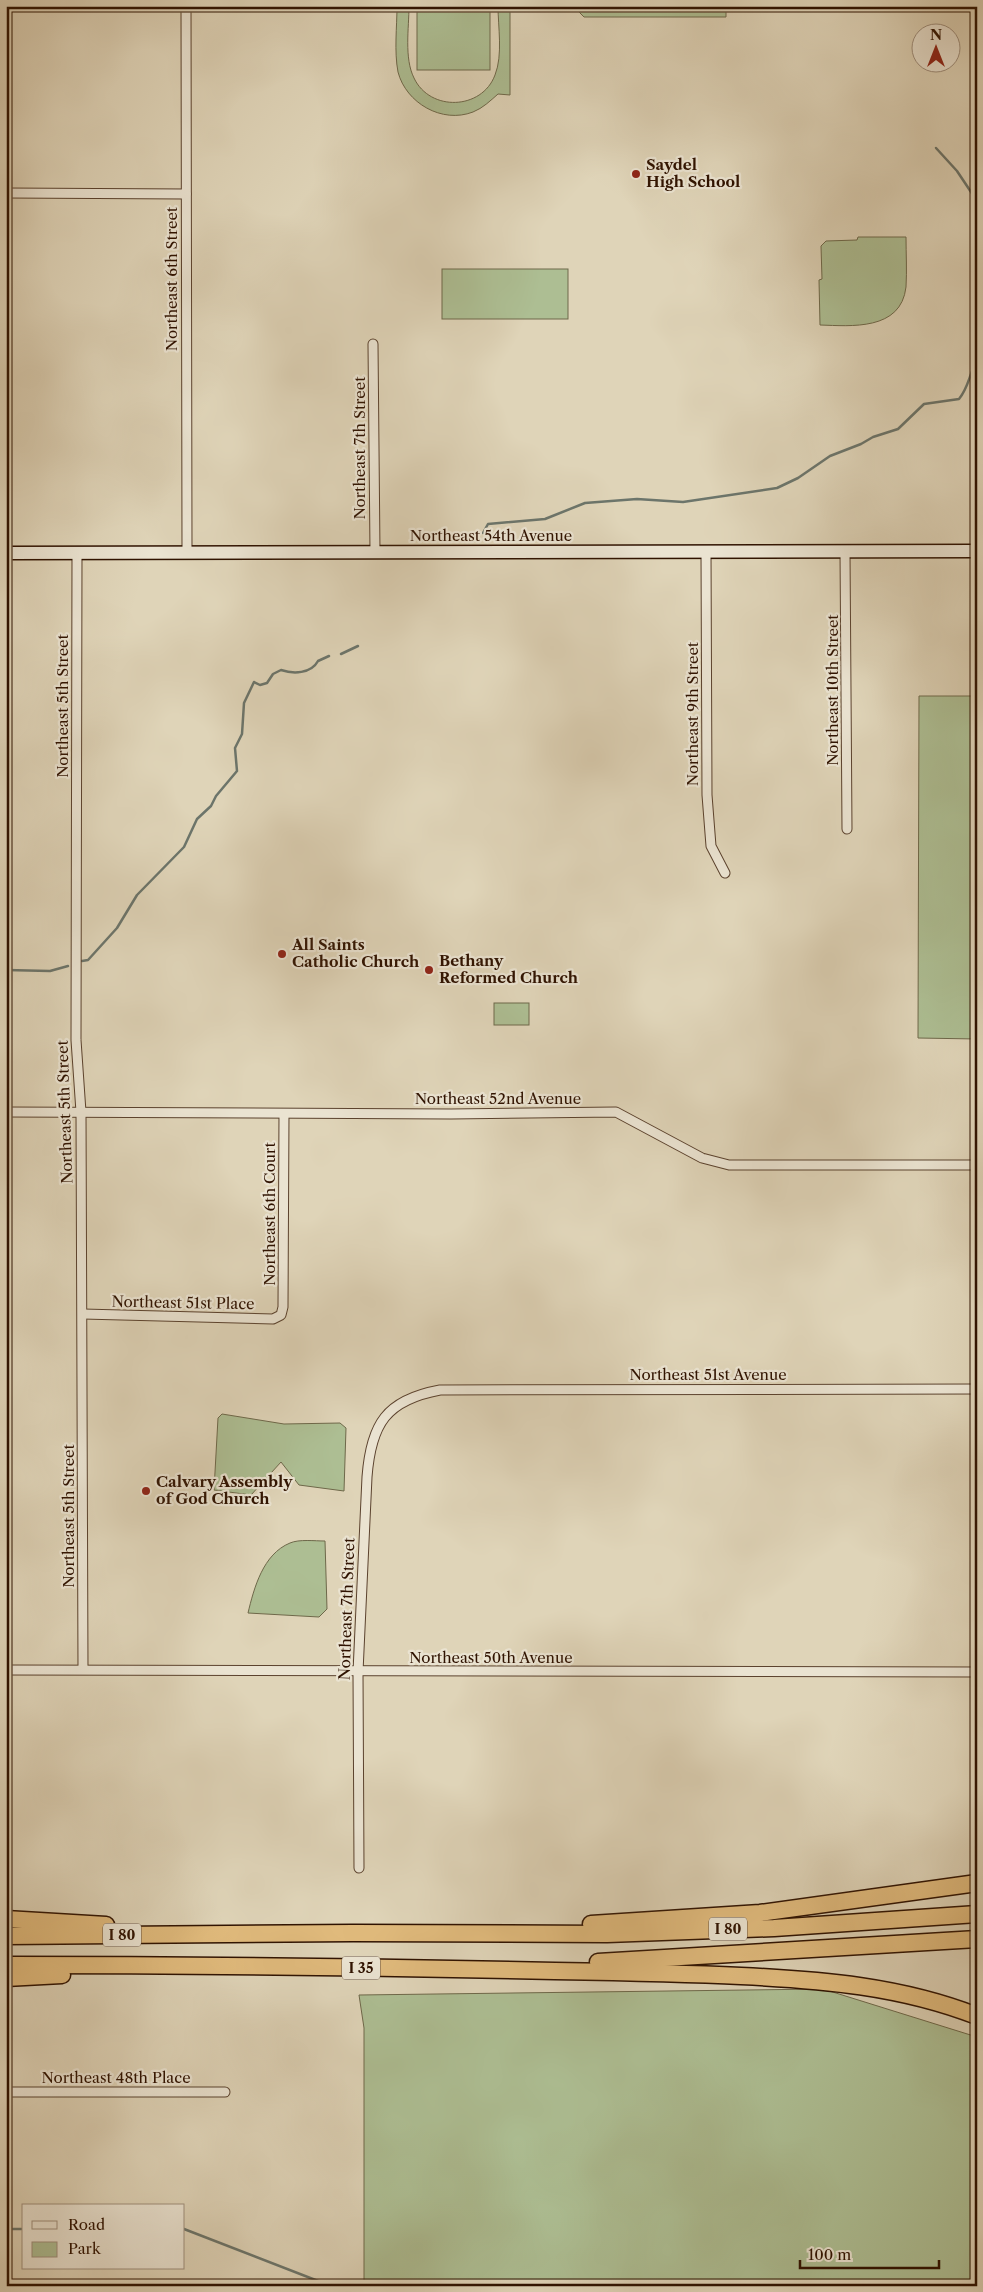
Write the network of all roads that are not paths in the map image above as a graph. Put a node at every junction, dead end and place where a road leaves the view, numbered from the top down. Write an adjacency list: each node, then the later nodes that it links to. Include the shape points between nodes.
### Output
1 (186, 6): 3 (street, Northeast 6th Street)
2 (6, 193): 3 (street)
3 (186, 194): 6 (street, Northeast 6th Street)
4 (373, 344): 7 (street, Northeast 7th Street)
5 (977, 551): 9 (main road, Northeast 54th Avenue)
6 (187, 552): 7 (main road, Northeast 54th Avenue); 11 (main road, Northeast 54th Avenue)
7 (375, 552): 8 (main road, Northeast 54th Avenue)
8 (706, 552): 9 (main road, Northeast 54th Avenue); 13 (street, Northeast 9th Street, via 707,795 712,846)
9 (846, 552): 12 (street, Northeast 10th Street)
10 (6, 553): 11 (main road, Northeast 54th Avenue)
11 (77, 553): 15 (street, Northeast 5th Street, via 76,1040)
12 (847, 829)
13 (725, 873)
14 (6, 1112): 15 (street, Northeast 52nd Avenue)
15 (81, 1112): 16 (street, Northeast 52nd Avenue); 18 (street, Northeast 5th Street)
16 (284, 1114): 17 (street, Northeast 52nd Avenue, via 616,1112 702,1158 730,1165); 19 (street, Northeast 6th Court, via 283,1307)
17 (977, 1165)
18 (83, 1314): 19 (street, Northeast 51st Place, via 273,1319); 22 (street, Northeast 5th Street)
19 (280, 1315)
20 (977, 1389): 21 (street, Northeast 51st Avenue)
21 (440, 1390): 24 (street, Northeast 7th Street, via 402,1401 380,1424 374,1439 367,1477)
22 (83, 1669): 23 (street, Northeast 50th Avenue); 24 (street, Northeast 50th Avenue)
23 (6, 1670)
24 (358, 1672): 25 (street, Northeast 50th Avenue); 26 (street, Northeast 7th Street)
25 (977, 1672)
26 (359, 1868)
27 (977, 1883): 31 (highway, via 760,1913)
28 (977, 1914): 31 (highway, I 80, via 725,1930)
29 (6, 1919): 30 (highway)
30 (238, 1933): 31 (highway, I 80); 32 (highway, I 80)
31 (479, 1934)
32 (6, 1936)
33 (977, 1939): 36 (highway, I 35)
34 (6, 1965): 35 (highway, I 35)
35 (242, 1967): 36 (highway, I 35); 37 (highway)
36 (481, 1970): 38 (highway, via 641,1972 815,1980 906,1993)
37 (6, 1978)
38 (977, 2016)
39 (6, 2092): 40 (street, Northeast 48th Place)
40 (225, 2092)

